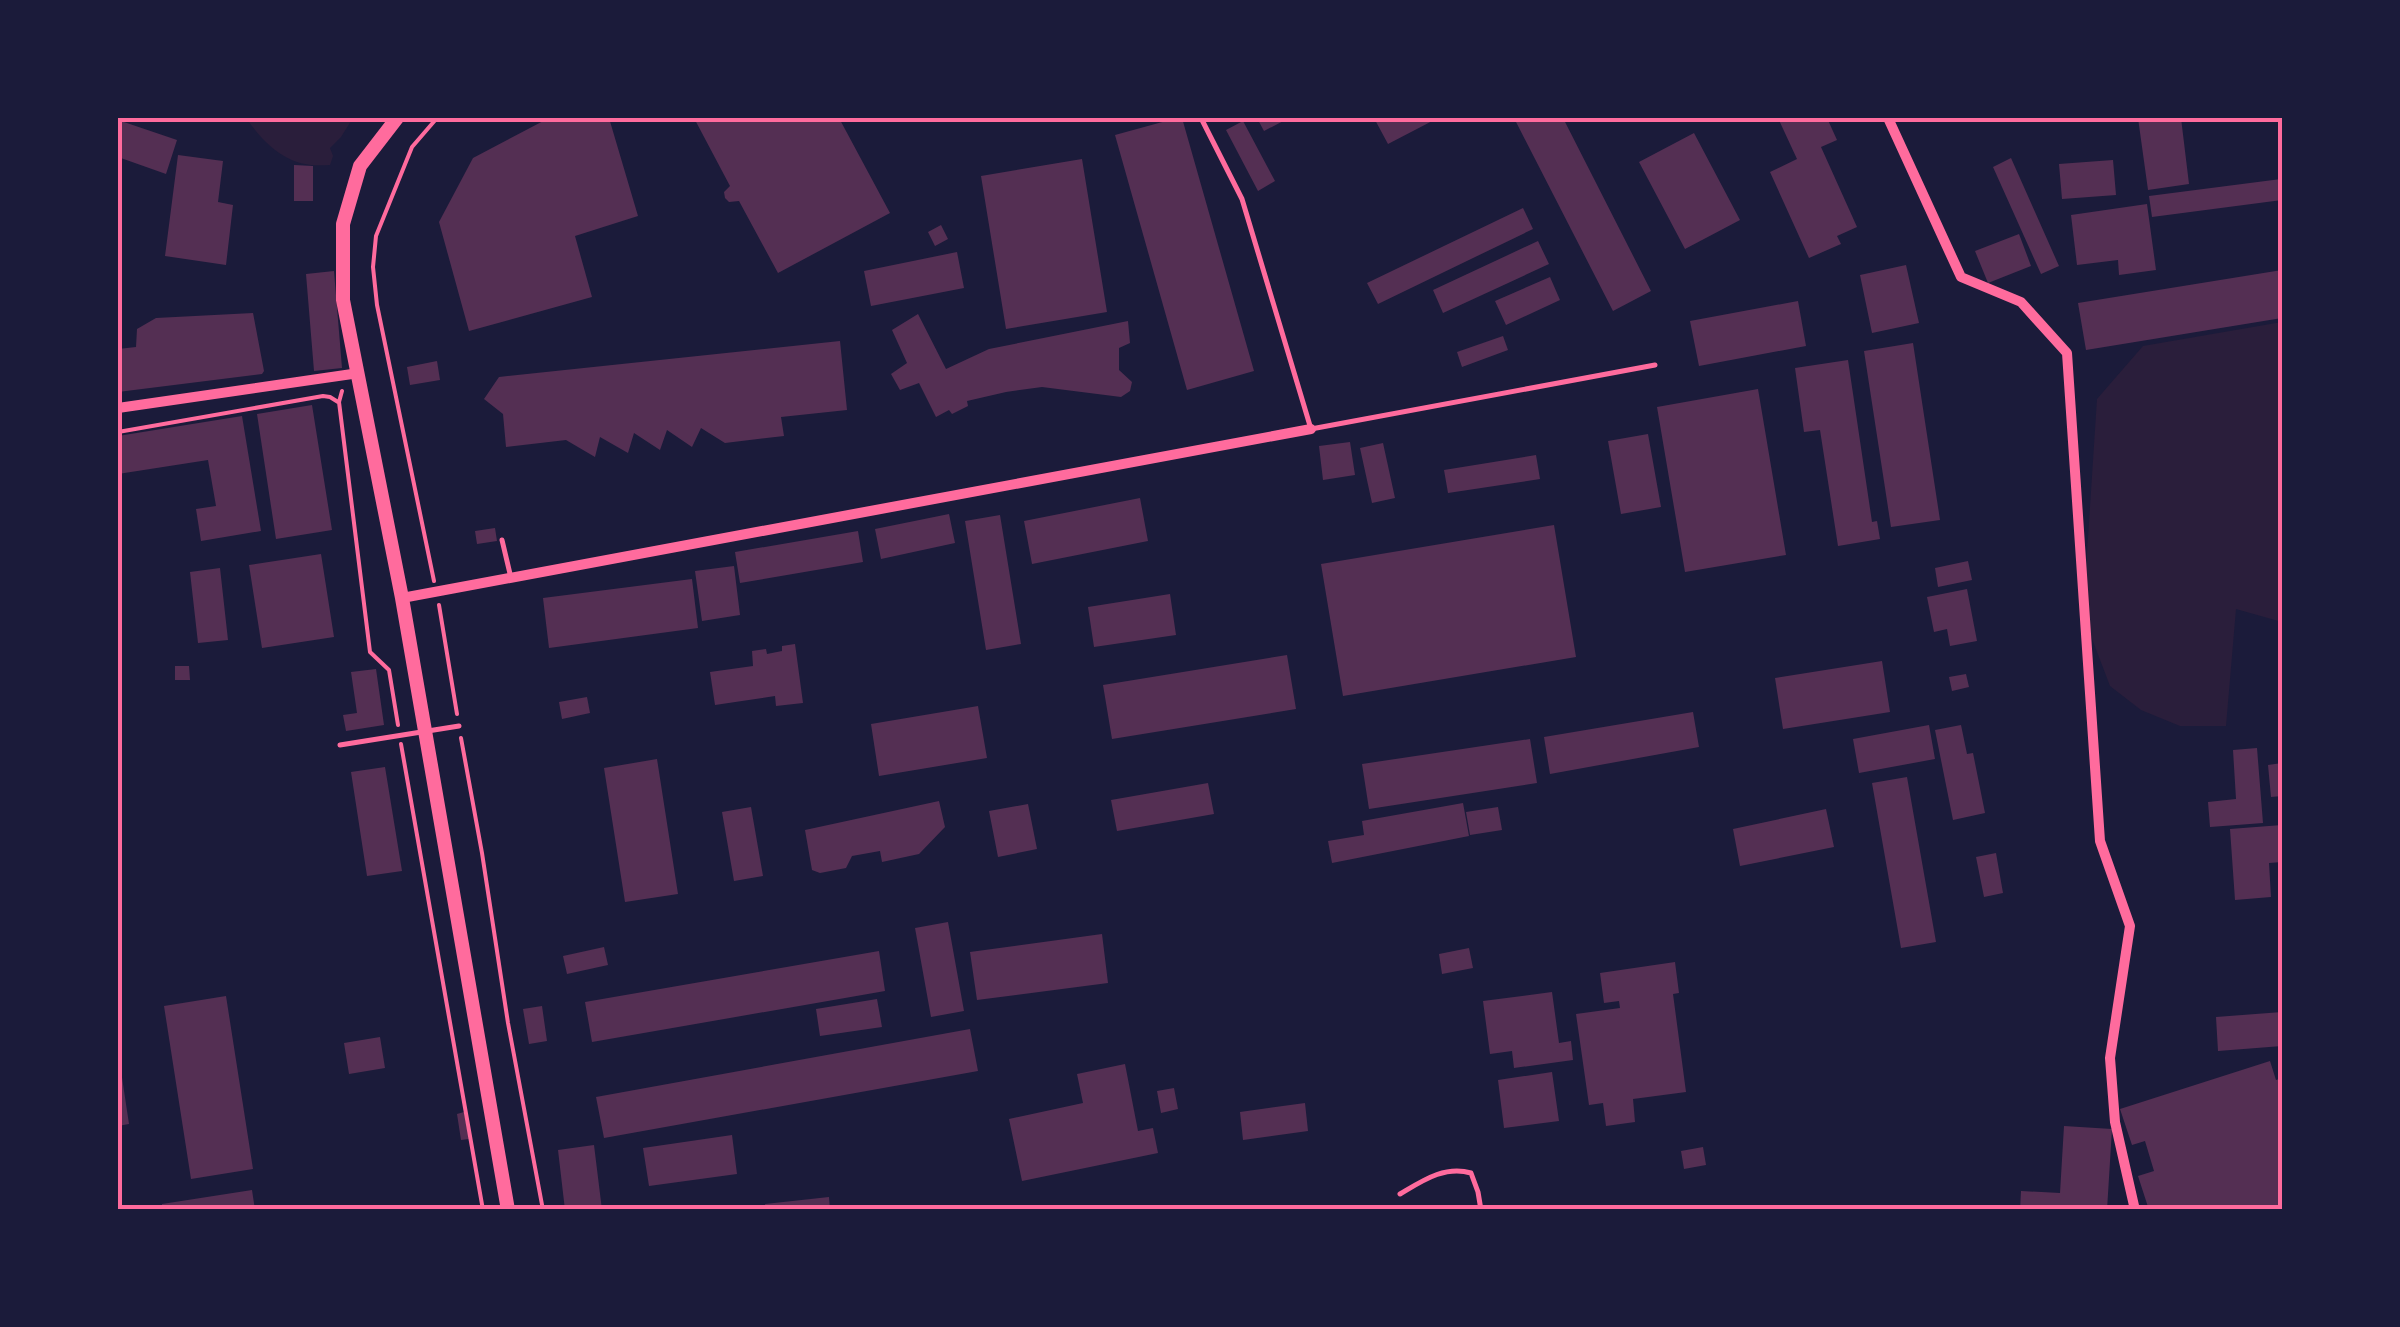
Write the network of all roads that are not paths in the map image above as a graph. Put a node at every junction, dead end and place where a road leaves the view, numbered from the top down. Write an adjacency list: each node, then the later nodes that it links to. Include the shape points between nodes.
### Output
1 (397, 118): 5 (street, via 360,166 343,224)
2 (1201, 118): 7 (lane, via 1242,200)
3 (1888, 118): 17 (street, via 1961,277 2021,302 2067,353 2100,840 2130,926 2110,1058)
4 (1655, 365): 7 (lane)
5 (352, 375): 6 (street); 10 (street)
6 (118, 408)
7 (1312, 429): 9 (street)
8 (502, 540): 9 (lane)
9 (510, 578): 10 (street)
10 (402, 598): 12 (street)
11 (459, 726): 12 (lane)
12 (425, 731): 13 (lane); 15 (street)
13 (340, 745)
14 (1400, 1194): 16 (lane, via 1459,1169 1471,1173)
15 (508, 1210)
16 (1480, 1210)
17 (2134, 1210)

